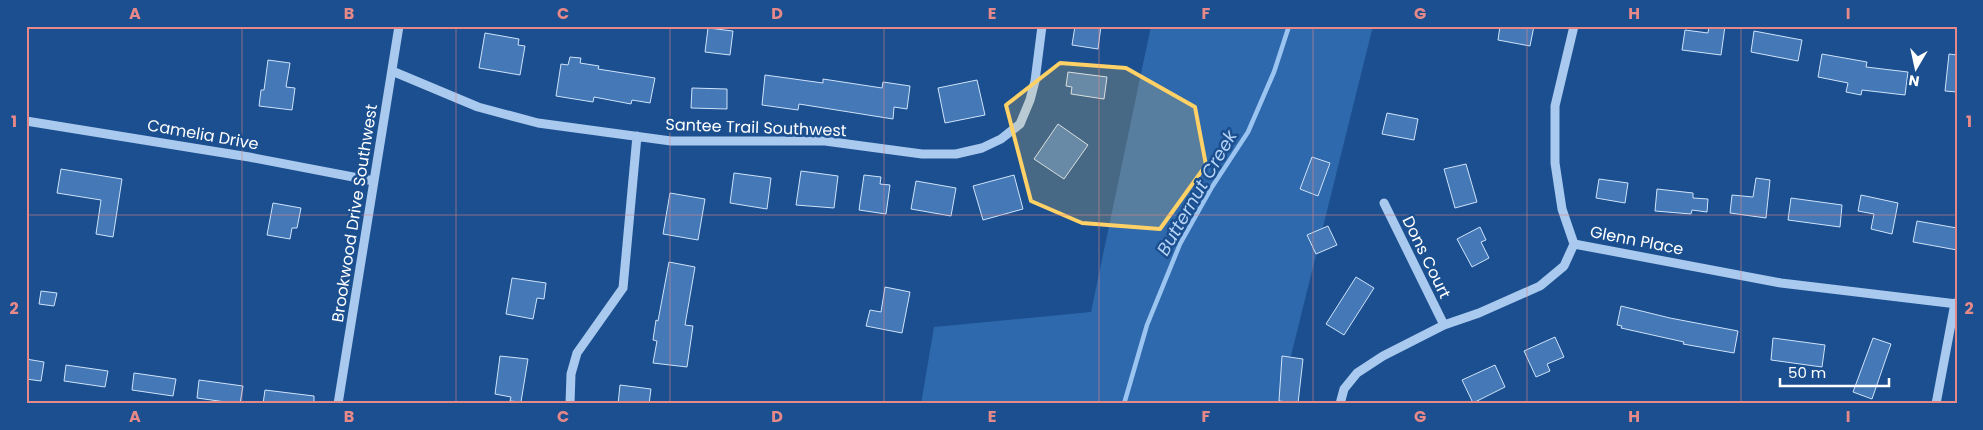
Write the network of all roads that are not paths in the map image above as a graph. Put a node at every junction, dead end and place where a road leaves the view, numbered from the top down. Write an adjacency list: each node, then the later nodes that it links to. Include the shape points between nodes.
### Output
1 (399, 26): 4 (street, Brookwood Drive Southwest)
2 (1042, 26): 6 (street, Santee Trail Southwest, via 1035,81 1020,124 1001,139 982,148 956,154 922,154 825,142 671,140)
3 (1574, 26): 9 (street, via 1556,106 1554,163 1562,209)
4 (392, 71): 6 (street, Santee Trail Southwest, via 478,107 538,123); 7 (street, Brookwood Drive Southwest)
5 (26, 122): 7 (street, Camelia Drive, via 249,157)
6 (637, 136): 13 (street, via 623,288 577,353 571,374)
7 (374, 181): 12 (street, Brookwood Drive Southwest)
8 (1384, 202): 11 (street, Dons Court)
9 (1574, 244): 10 (street, Glenn Place, via 1781,283); 11 (street, Glenn Place, via 1564,266 1540,286)
10 (1956, 304): 15 (street)
11 (1444, 325): 14 (street, Glenn Place, via 1356,373 1344,389)
12 (338, 404)
13 (570, 404)
14 (1340, 404)
15 (1936, 404)

